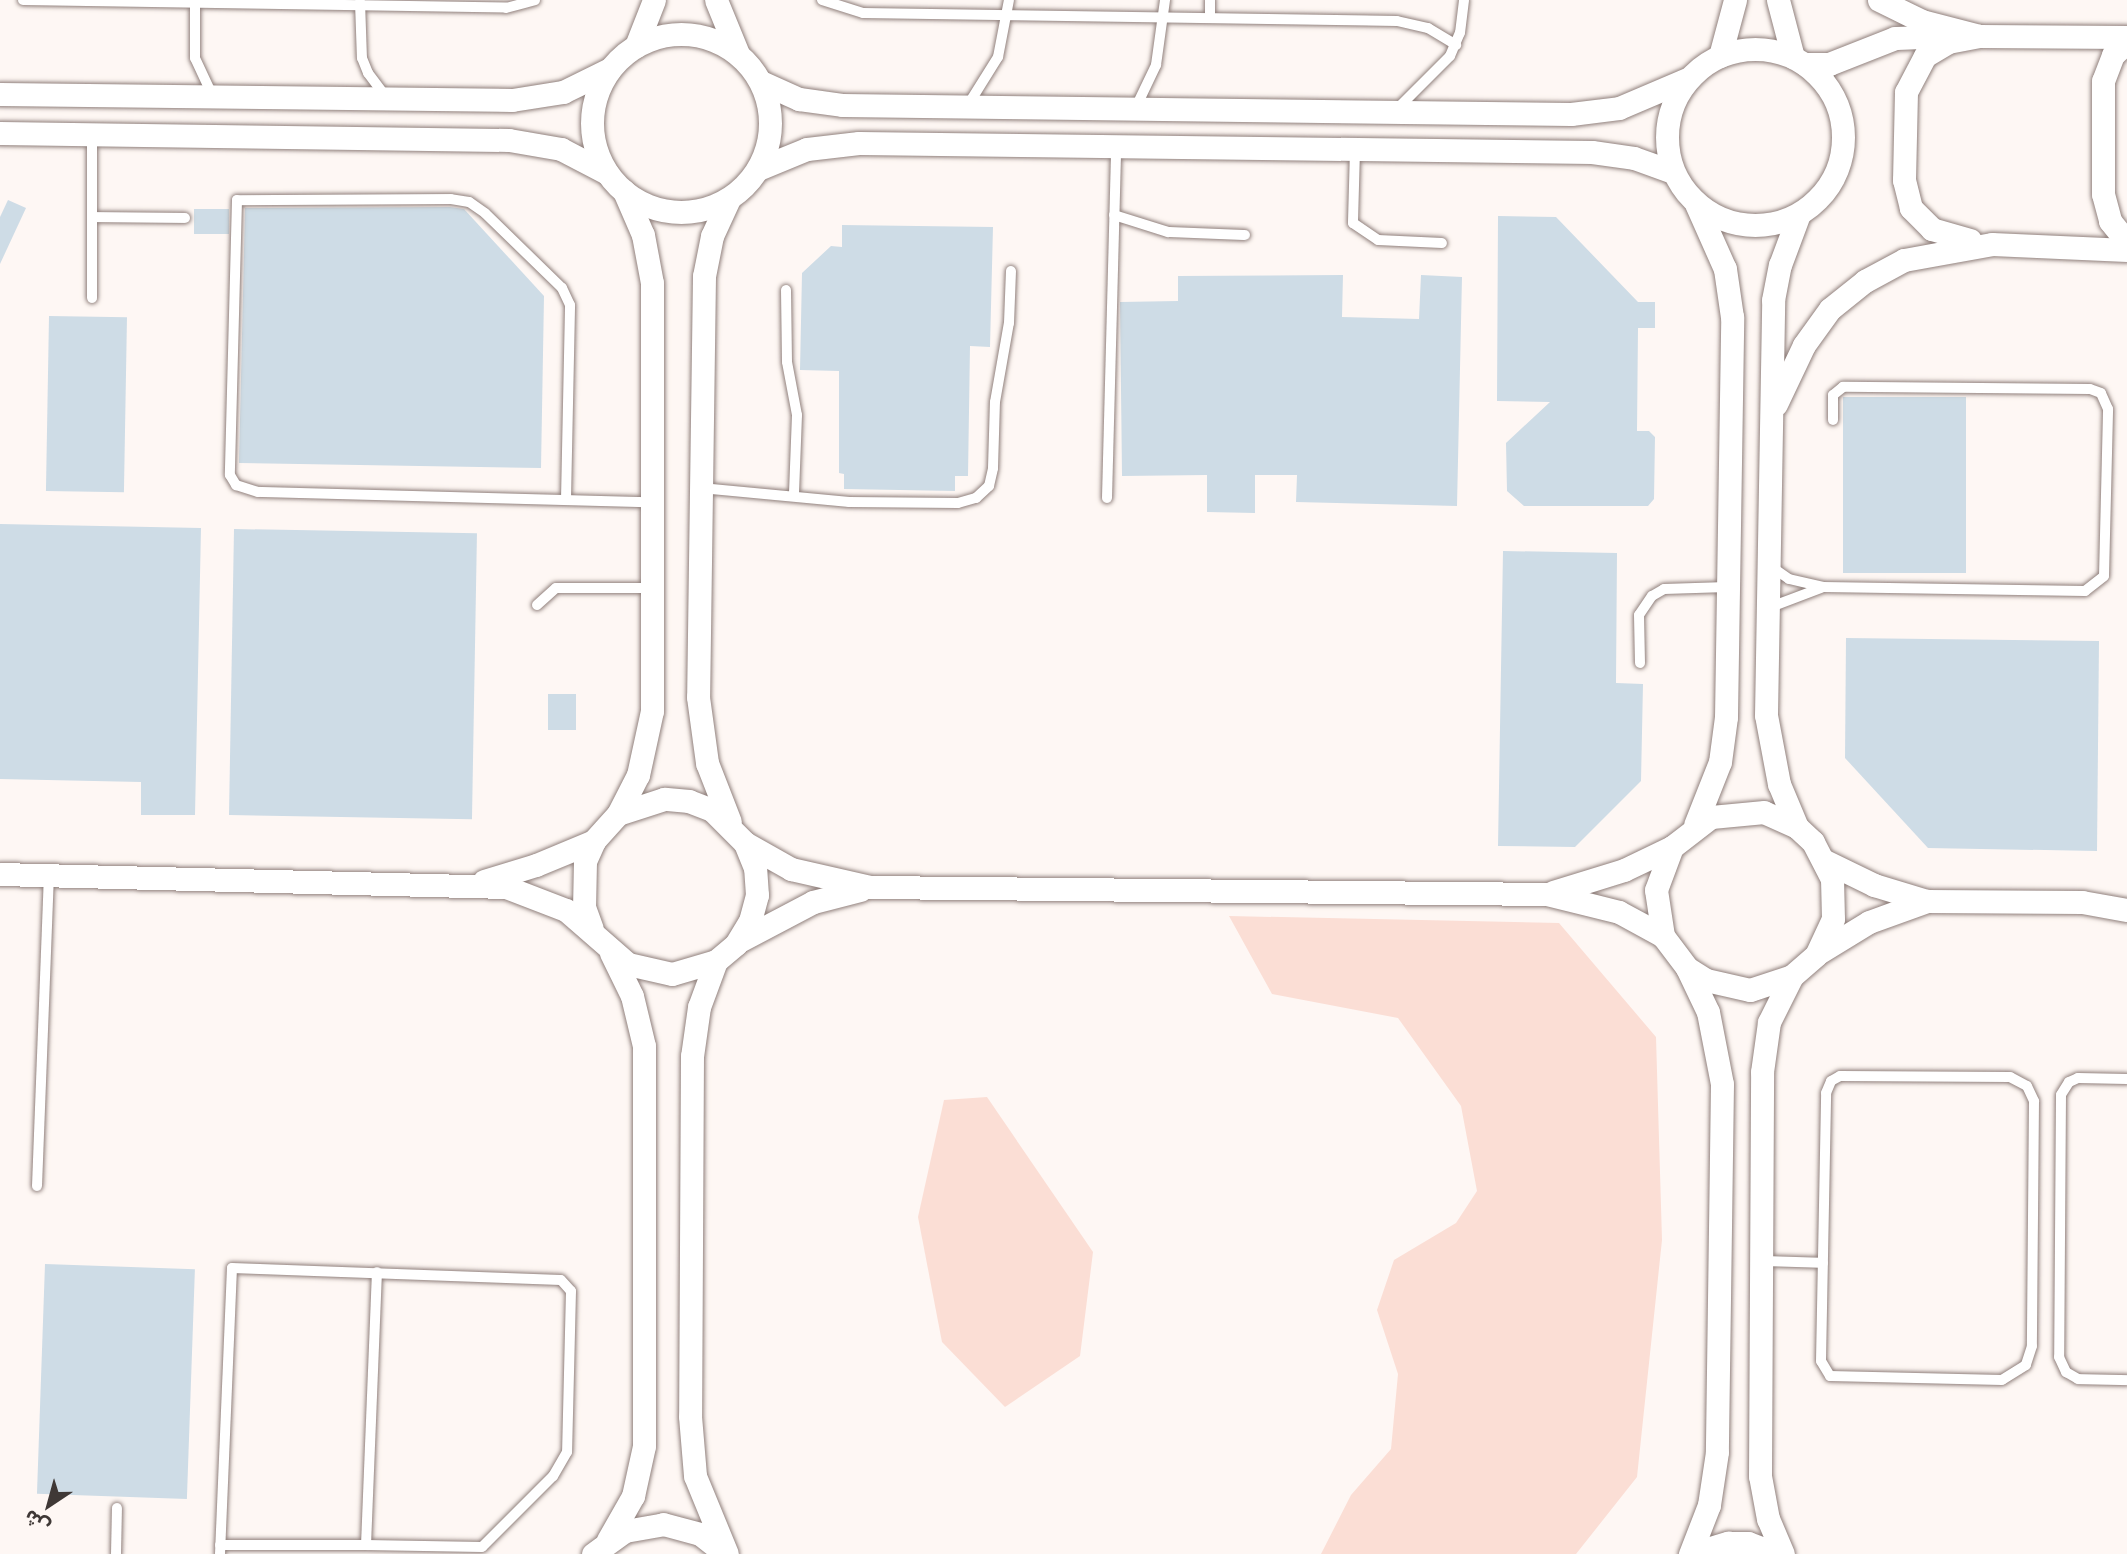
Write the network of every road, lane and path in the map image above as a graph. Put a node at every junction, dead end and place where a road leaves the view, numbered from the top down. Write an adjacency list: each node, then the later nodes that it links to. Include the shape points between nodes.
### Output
1 (23, 0): 13 (lane)
2 (535, 0): 15 (lane, via 506,8)
3 (654, 0): 22 (street)
4 (716, 0): 23 (street)
5 (822, 0): 16 (lane, via 863,13)
6 (1009, 0): 16 (lane)
7 (1165, 0): 17 (lane)
8 (1210, 0): 18 (lane)
9 (1464, 0): 21 (lane)
10 (1735, 0): 24 (street)
11 (1778, 0): 25 (street)
12 (1879, 0): 19 (street, via 1922,21)
13 (155, 3): 14 (lane)
14 (195, 3): 15 (lane); 30 (lane, via 195,58)
15 (360, 4): 31 (lane, via 362,58 368,74)
16 (1009, 16): 17 (lane); 32 (lane, via 998,57)
17 (1165, 18): 18 (lane); 33 (lane, via 1156,65)
18 (1210, 18): 21 (lane, via 1405,22 1428,28)
19 (1979, 36): 20 (street); 25 (street, via 1895,38 1829,64); 52 (street, via 1936,48 1916,66 1906,92 1904,180 1911,208 1932,229)
20 (2127, 40): 50 (street, via 2113,55 2103,81 2105,208)
21 (1456, 45): 34 (lane, via 1442,66)
22 (636, 46): 23 (street, via 678,34 699,36); 26 (street)
23 (738, 54): 28 (street)
24 (1720, 56): 25 (street, via 1744,49 1769,50); 27 (street)
25 (1799, 61): 45 (street, via 1834,98 1843,141 1831,183)
26 (610, 69): 31 (street, via 588,82 538,98); 41 (street, via 599,88 592,131)
27 (1688, 79): 34 (street, via 1643,101 1595,112); 40 (street, via 1669,114 1668,153)
28 (761, 82): 32 (street, via 821,103); 39 (street, via 771,126)
29 (4, 92): 30 (street)
30 (214, 96): 31 (street)
31 (388, 99)
32 (968, 105): 33 (street)
33 (1136, 108): 34 (street)
34 (1394, 112)
35 (0, 133): 36 (street)
36 (92, 134): 41 (street, via 509,140 561,149); 47 (lane)
37 (1116, 148): 38 (street); 39 (street, via 832,144 794,153); 46 (lane)
38 (1355, 150): 40 (street, via 1592,152 1634,158); 51 (lane, via 1353,223 1378,240)
39 (758, 169): 43 (street)
40 (1673, 172): 44 (street)
41 (607, 173): 42 (street)
42 (624, 191): 43 (street, via 648,206 676,212 703,210); 63 (street, via 643,235 652,283)
43 (730, 199): 59 (street, via 712,236 704,275)
44 (1696, 204): 45 (street, via 1719,219 1746,226 1774,224); 65 (street, via 1721,258 1732,317)
45 (1799, 214): 57 (street, via 1782,256 1773,300)
46 (1114, 215): 49 (lane, via 1168,232); 61 (lane)
47 (92, 217): 48 (lane); 56 (lane)
48 (185, 218)
49 (1245, 235)
50 (2127, 242)
51 (1442, 243)
52 (1992, 244): 53 (street); 57 (street, via 1904,260 1847,294 1804,345)
53 (2127, 250)
54 (1011, 271): 60 (lane, via 1009,323 995,402 993,468 983,493 958,503 842,501)
55 (786, 290): 60 (lane, via 787,362 797,415)
56 (92, 298)
57 (1770, 417): 64 (street)
58 (1833, 420): 66 (lane, via 1833,395 1843,387 2096,390 2108,403 2106,567 2099,583 2085,592)
59 (701, 488): 60 (lane); 74 (street, via 700,730 707,763)
60 (794, 493)
61 (1107, 498)
62 (566, 499): 62 (lane, via 258,492 236,485 230,475 237,200 451,199 469,202 485,213 562,288 570,305); 63 (lane)
63 (652, 502): 67 (street)
64 (1768, 565): 66 (lane, via 1789,579); 69 (street)
65 (1727, 587): 70 (lane, via 1664,589 1652,596 1639,615); 72 (street, via 1724,740 1714,784)
66 (1823, 587): 69 (lane, via 1789,596)
67 (652, 588): 68 (lane, via 556,588); 71 (street, via 649,733 638,775)
68 (537, 605)
69 (1768, 608): 73 (street, via 1768,738 1779,784)
70 (1640, 663)
71 (618, 814): 74 (street, via 664,799 712,810); 75 (street)
72 (1695, 825): 73 (street, via 1746,810 1764,812); 76 (street)
73 (1797, 827): 77 (street)
74 (738, 834): 81 (street, via 791,869); 87 (street, via 755,868 757,895 750,921)
75 (594, 841): 80 (street); 85 (street, via 581,884)
76 (1672, 847): 82 (street, via 1599,880); 86 (street, via 1656,890)
77 (1825, 860): 83 (street, via 1874,885); 89 (street, via 1835,899 1827,938)
78 (0, 874): 79 (street)
79 (49, 875): 80 (street); 94 (lane)
80 (474, 883): 85 (street, via 537,896)
81 (870, 887): 82 (street); 87 (street, via 813,902)
82 (1547, 894): 86 (street, via 1619,912)
83 (1927, 901): 84 (street, via 2082,902); 89 (street, via 1869,922)
84 (2127, 910)
85 (592, 929): 88 (street)
86 (1663, 936): 91 (street)
87 (736, 944): 90 (street)
88 (609, 950): 90 (street, via 628,964 672,974); 102 (street, via 632,996 646,1072 644,1446 633,1496)
89 (1816, 955): 92 (street)
90 (716, 961): 104 (street, via 699,1007 692,1056 690,1416 695,1475)
91 (1687, 968): 92 (street, via 1706,980 1750,990); 105 (street, via 1708,1012 1722,1084 1717,1452 1709,1505)
92 (1792, 976): 95 (street, via 1769,1022 1763,1055)
93 (2127, 1079): 98 (lane, via 2078,1078 2061,1095 2059,1357 2066,1372 2078,1379)
94 (37, 1186)
95 (1761, 1261): 96 (lane); 107 (street, via 1760,1476 1769,1519)
96 (1823, 1263): 96 (lane, via 1821,1361 1830,1376 2002,1380 2020,1372 2032,1346 2034,1101 2026,1086 2010,1077 1840,1076 1830,1082 1826,1093)
97 (377, 1272): 100 (lane); 100 (lane, via 561,1280 567,1285 567,1452 553,1476 482,1547); 101 (lane, via 238,1265 228,1273)
98 (2127, 1380)
99 (117, 1508): 103 (lane)
100 (366, 1545): 101 (lane)
101 (220, 1550)
102 (597, 1550): 104 (street, via 625,1531 663,1524 700,1534)
103 (116, 1554)
104 (726, 1554)
105 (1690, 1554): 106 (street, via 1728,1543)
106 (1776, 1554)
107 (1783, 1554)

